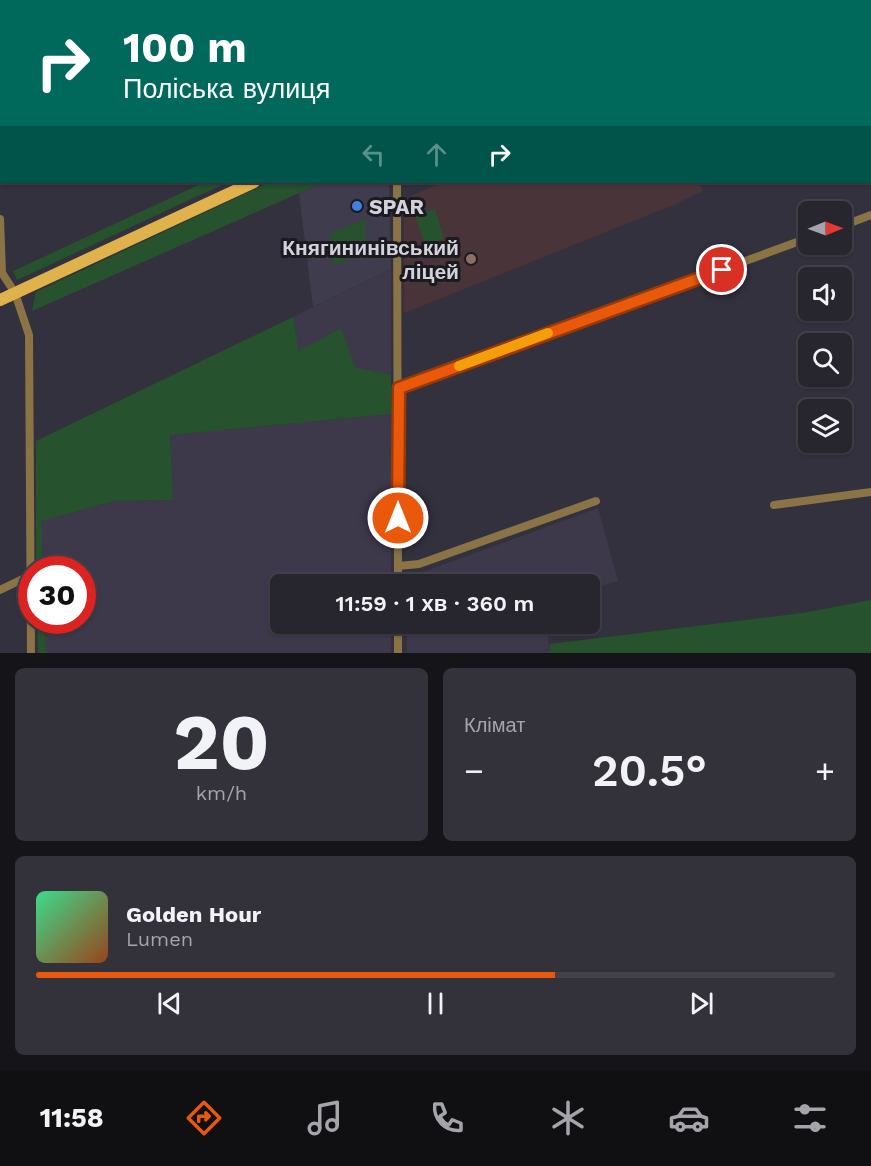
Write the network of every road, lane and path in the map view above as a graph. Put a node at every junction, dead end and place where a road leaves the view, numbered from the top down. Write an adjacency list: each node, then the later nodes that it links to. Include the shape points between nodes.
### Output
1 (252, 183): 7 (main road)
2 (397, 183): 9 (street)
3 (871, 215): 5 (street)
4 (0, 219): 7 (street, via 2,273)
5 (852, 222)
6 (798, 242): 9 (street)
7 (15, 293): 8 (main road); 13 (street, via 29,335)
8 (0, 300)
9 (399, 388): 14 (street)
10 (871, 492): 12 (street)
11 (596, 501): 14 (street, via 419,564)
12 (774, 505)
13 (29, 556)
14 (398, 566): 15 (street)
15 (398, 574)
16 (18, 581): 17 (street)
17 (0, 590)
18 (31, 634): 20 (street)
19 (398, 634): 21 (street)
20 (31, 653)
21 (398, 653)

